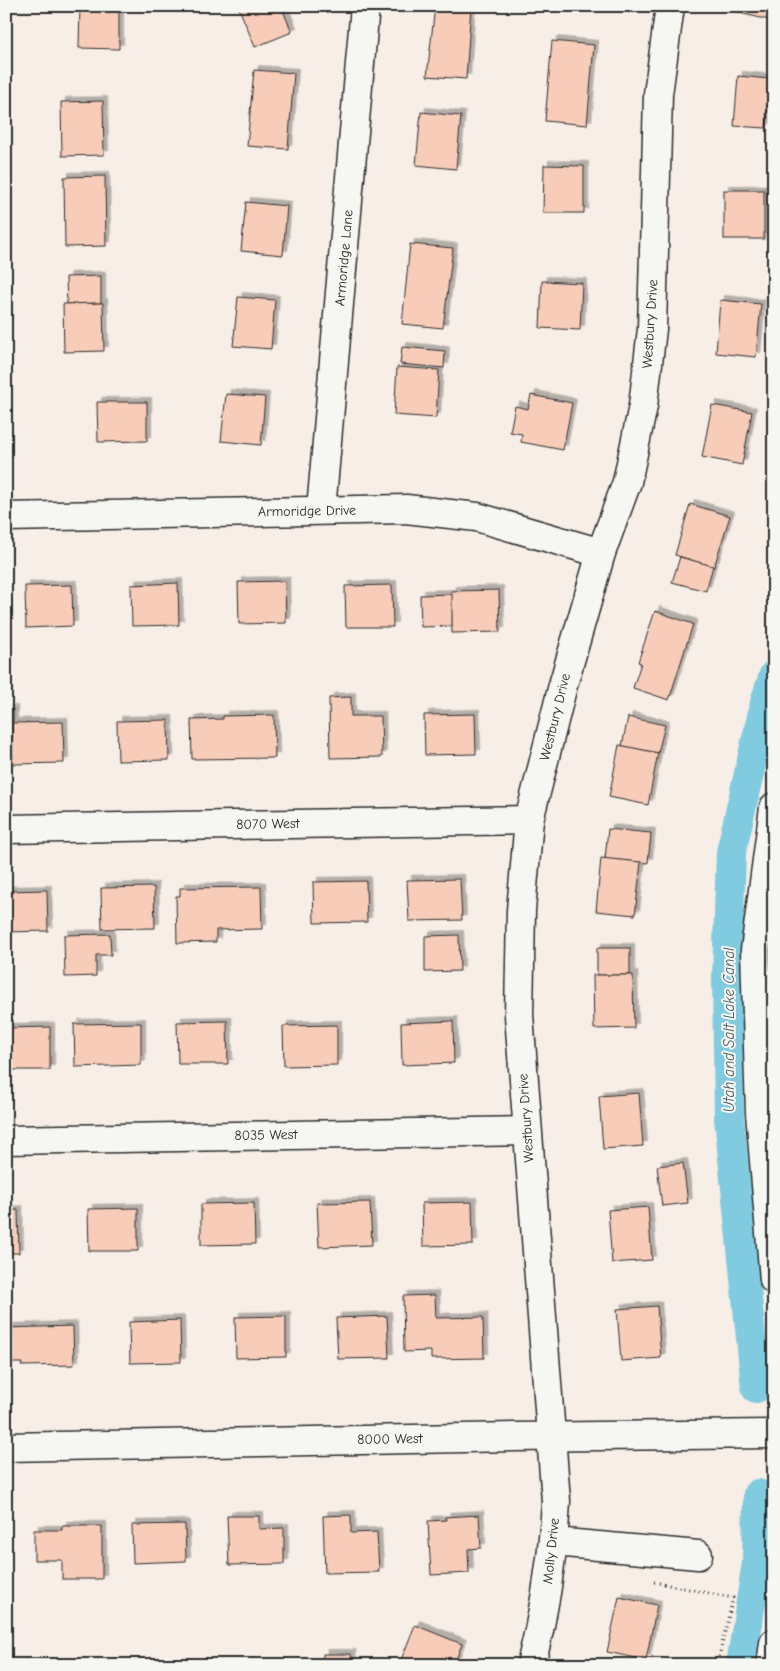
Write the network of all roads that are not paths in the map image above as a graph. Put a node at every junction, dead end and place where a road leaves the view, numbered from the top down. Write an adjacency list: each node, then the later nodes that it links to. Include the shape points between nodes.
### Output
1 (365, 6): 3 (street, Armoridge Lane)
2 (670, 6): 5 (street, Westbury Drive, via 658,94 652,329 643,406 627,482)
3 (321, 510): 4 (street, Armoridge Drive); 5 (street, Armoridge Drive, via 406,508 477,517)
4 (6, 517)
5 (601, 553): 7 (street, Westbury Drive)
6 (774, 808): 11 (street, via 755,950 760,1114)
7 (529, 820): 8 (street, 8070 West); 9 (street, Westbury Drive, via 521,910 519,1015)
8 (6, 829)
9 (526, 1131): 10 (street, 8035 West); 13 (street, Westbury Drive)
10 (6, 1140)
11 (774, 1280)
12 (774, 1434): 13 (street, 8000 West)
13 (552, 1436): 14 (street, 8000 West); 15 (street, Molly Drive, via 556,1501)
14 (6, 1448)
15 (554, 1542): 16 (street); 18 (street, Molly Drive, via 544,1614)
16 (698, 1555)
17 (774, 1643): 19 (street)
18 (531, 1665)
19 (771, 1665)

